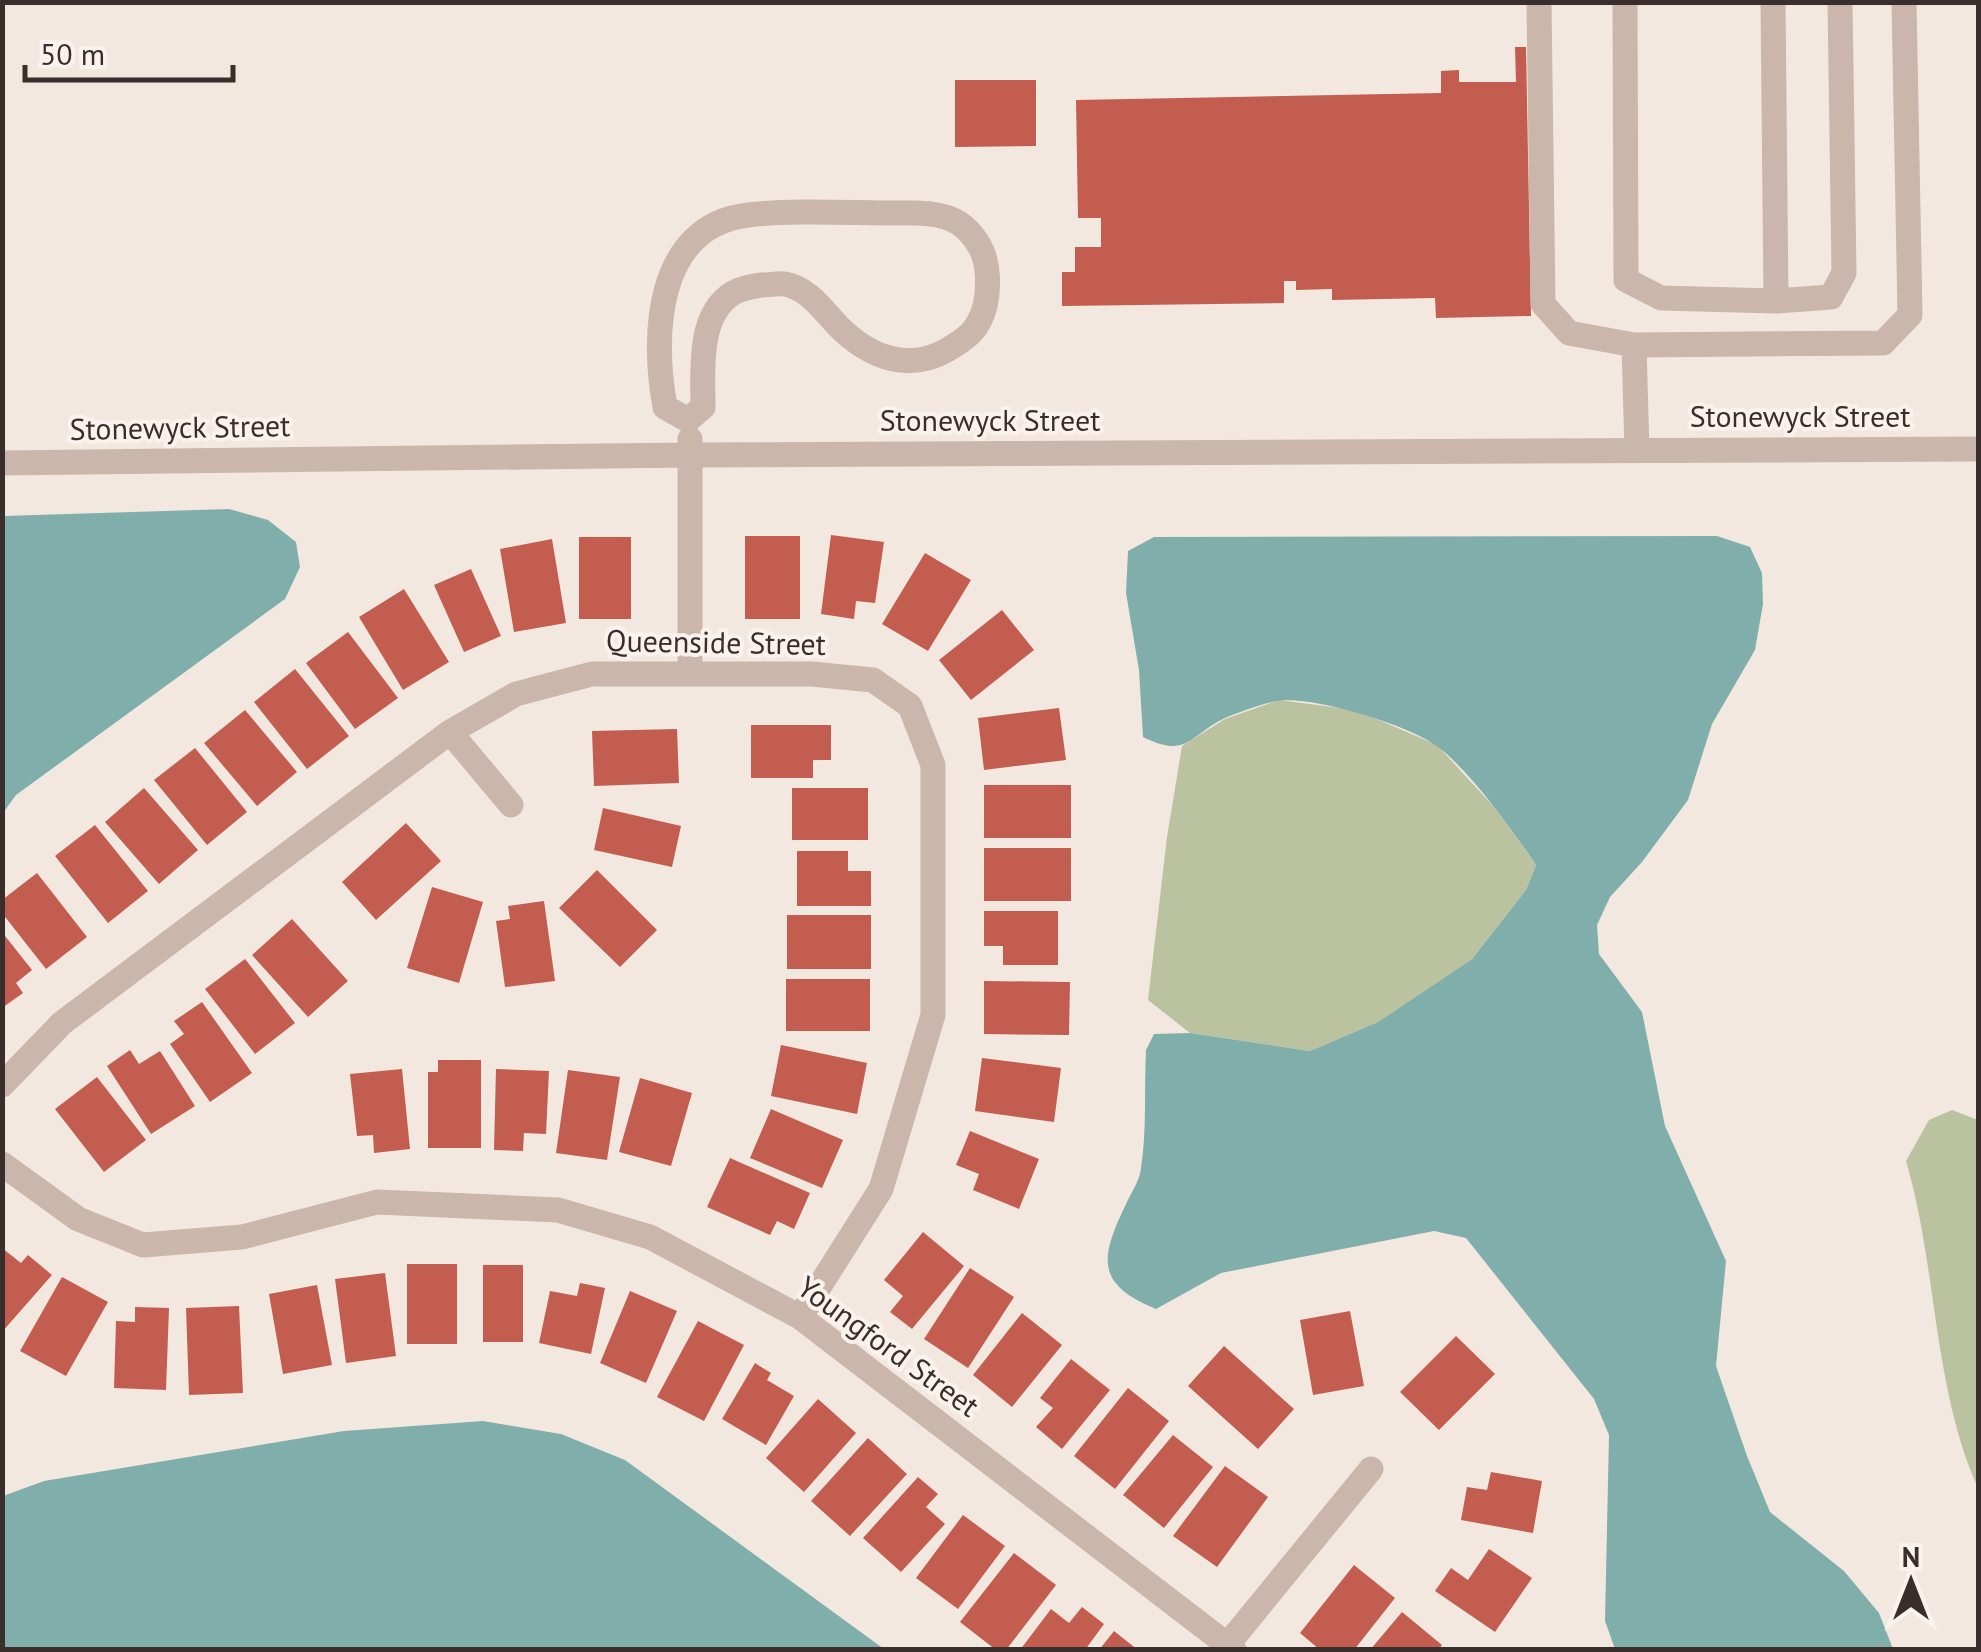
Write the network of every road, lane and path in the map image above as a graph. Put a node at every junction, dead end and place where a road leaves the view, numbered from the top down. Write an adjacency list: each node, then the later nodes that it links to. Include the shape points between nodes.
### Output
1 (1539, 2): 7 (street, via 1543,304 1569,333)
2 (1625, 2): 6 (street, via 1626,280 1662,298)
3 (1772, 2): 6 (street)
4 (1840, 2): 6 (street, via 1844,273 1831,297)
5 (1904, 2): 7 (street, via 1910,315 1883,343)
6 (1776, 301)
7 (1634, 345): 10 (street)
8 (688, 420): 8 (street, via 703,407 703,350 715,312 732,294 786,284 887,360 938,356 980,326 988,293 984,255 974,237 960,221 917,213 746,215 712,226 678,255 660,327 665,407); 11 (street)
9 (1978, 449): 10 (street, Stonewyck Street)
10 (1637, 450): 11 (street, Stonewyck Street)
11 (691, 455): 12 (street, Stonewyck Street); 13 (street)
12 (2, 463)
13 (690, 674): 14 (street, Queenside Street, via 592,674 516,694); 18 (street, Queenside Street, via 873,680 910,706 933,766 933,1015 881,1189)
14 (450, 732): 15 (street); 16 (street, Queenside Street, via 62,1023)
15 (512, 805)
16 (2, 1084)
17 (2, 1164): 18 (street, Youngford Street, via 78,1219 144,1245 242,1236 377,1202 558,1210 650,1236)
18 (800, 1316): 20 (street, Youngford Street)
19 (1371, 1469): 20 (street)
20 (1231, 1647)

